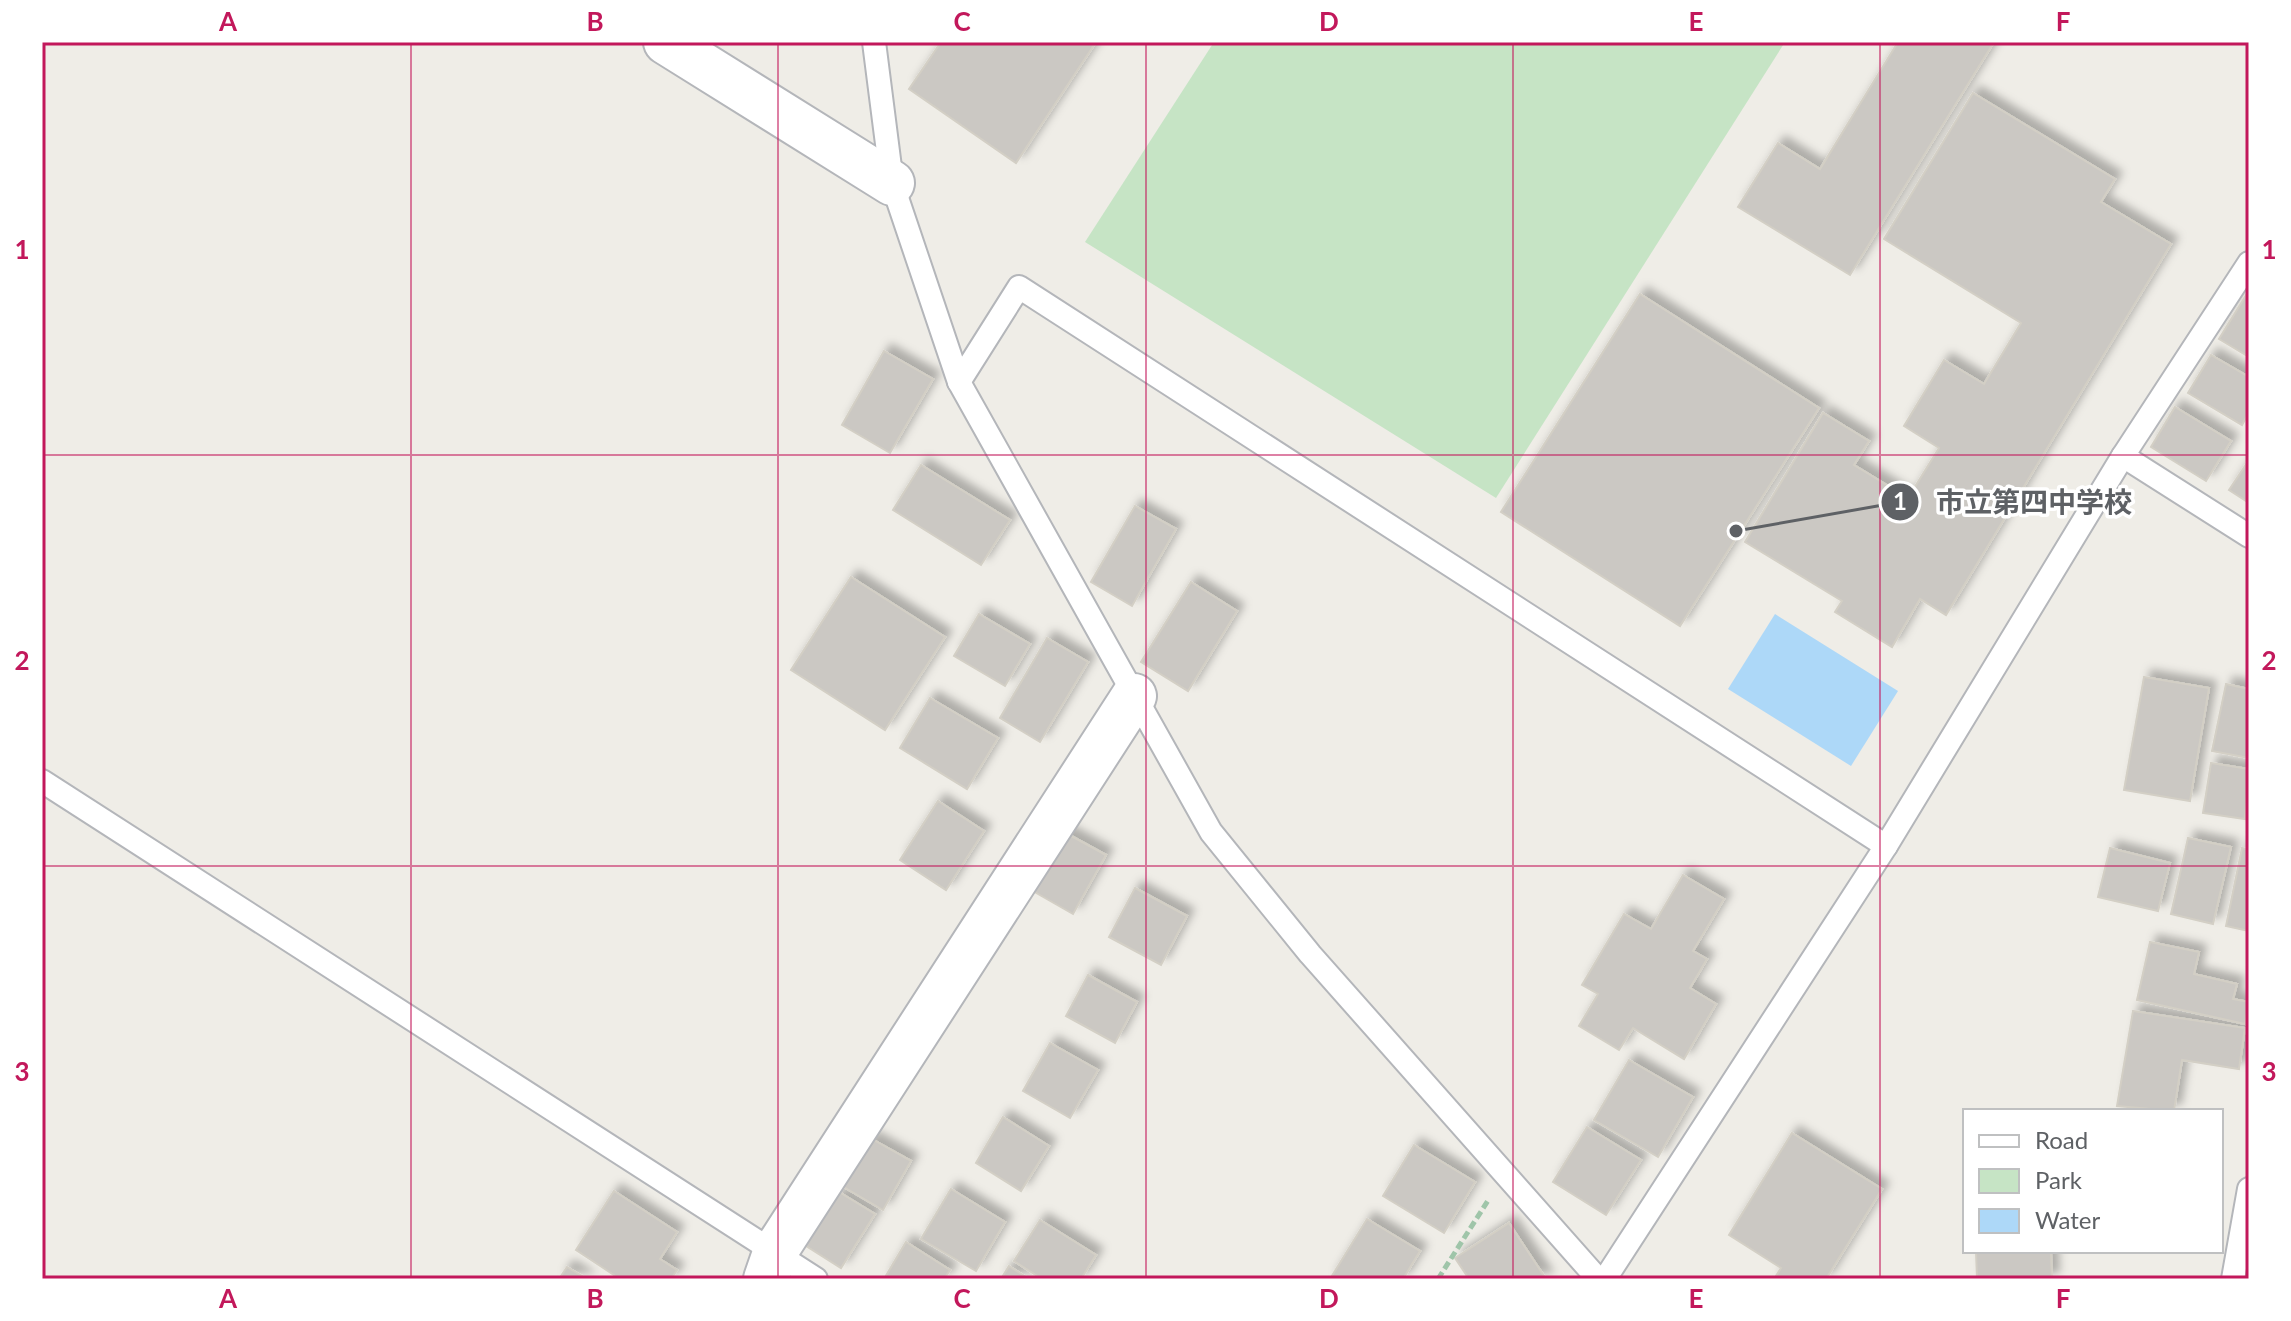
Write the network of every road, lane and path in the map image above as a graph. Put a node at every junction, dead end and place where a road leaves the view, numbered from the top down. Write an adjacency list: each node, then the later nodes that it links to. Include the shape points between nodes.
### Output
1 (666, 42): 3 (street)
2 (874, 42): 3 (lane)
3 (892, 183): 5 (lane)
4 (2249, 263): 6 (lane)
5 (959, 382): 8 (lane); 10 (lane, via 1019,287)
6 (2123, 456): 7 (lane); 10 (lane)
7 (2249, 536)
8 (1134, 696): 11 (lane, via 1211,832 1257,892); 13 (street)
9 (42, 781): 13 (lane)
10 (1886, 846): 17 (lane)
11 (1505, 1174): 15 (path); 16 (lane)
12 (2249, 1189): 18 (lane)
13 (771, 1265): 14 (lane)
14 (816, 1279)
15 (1438, 1279)
16 (1598, 1279)
17 (1605, 1279)
18 (2233, 1279)

